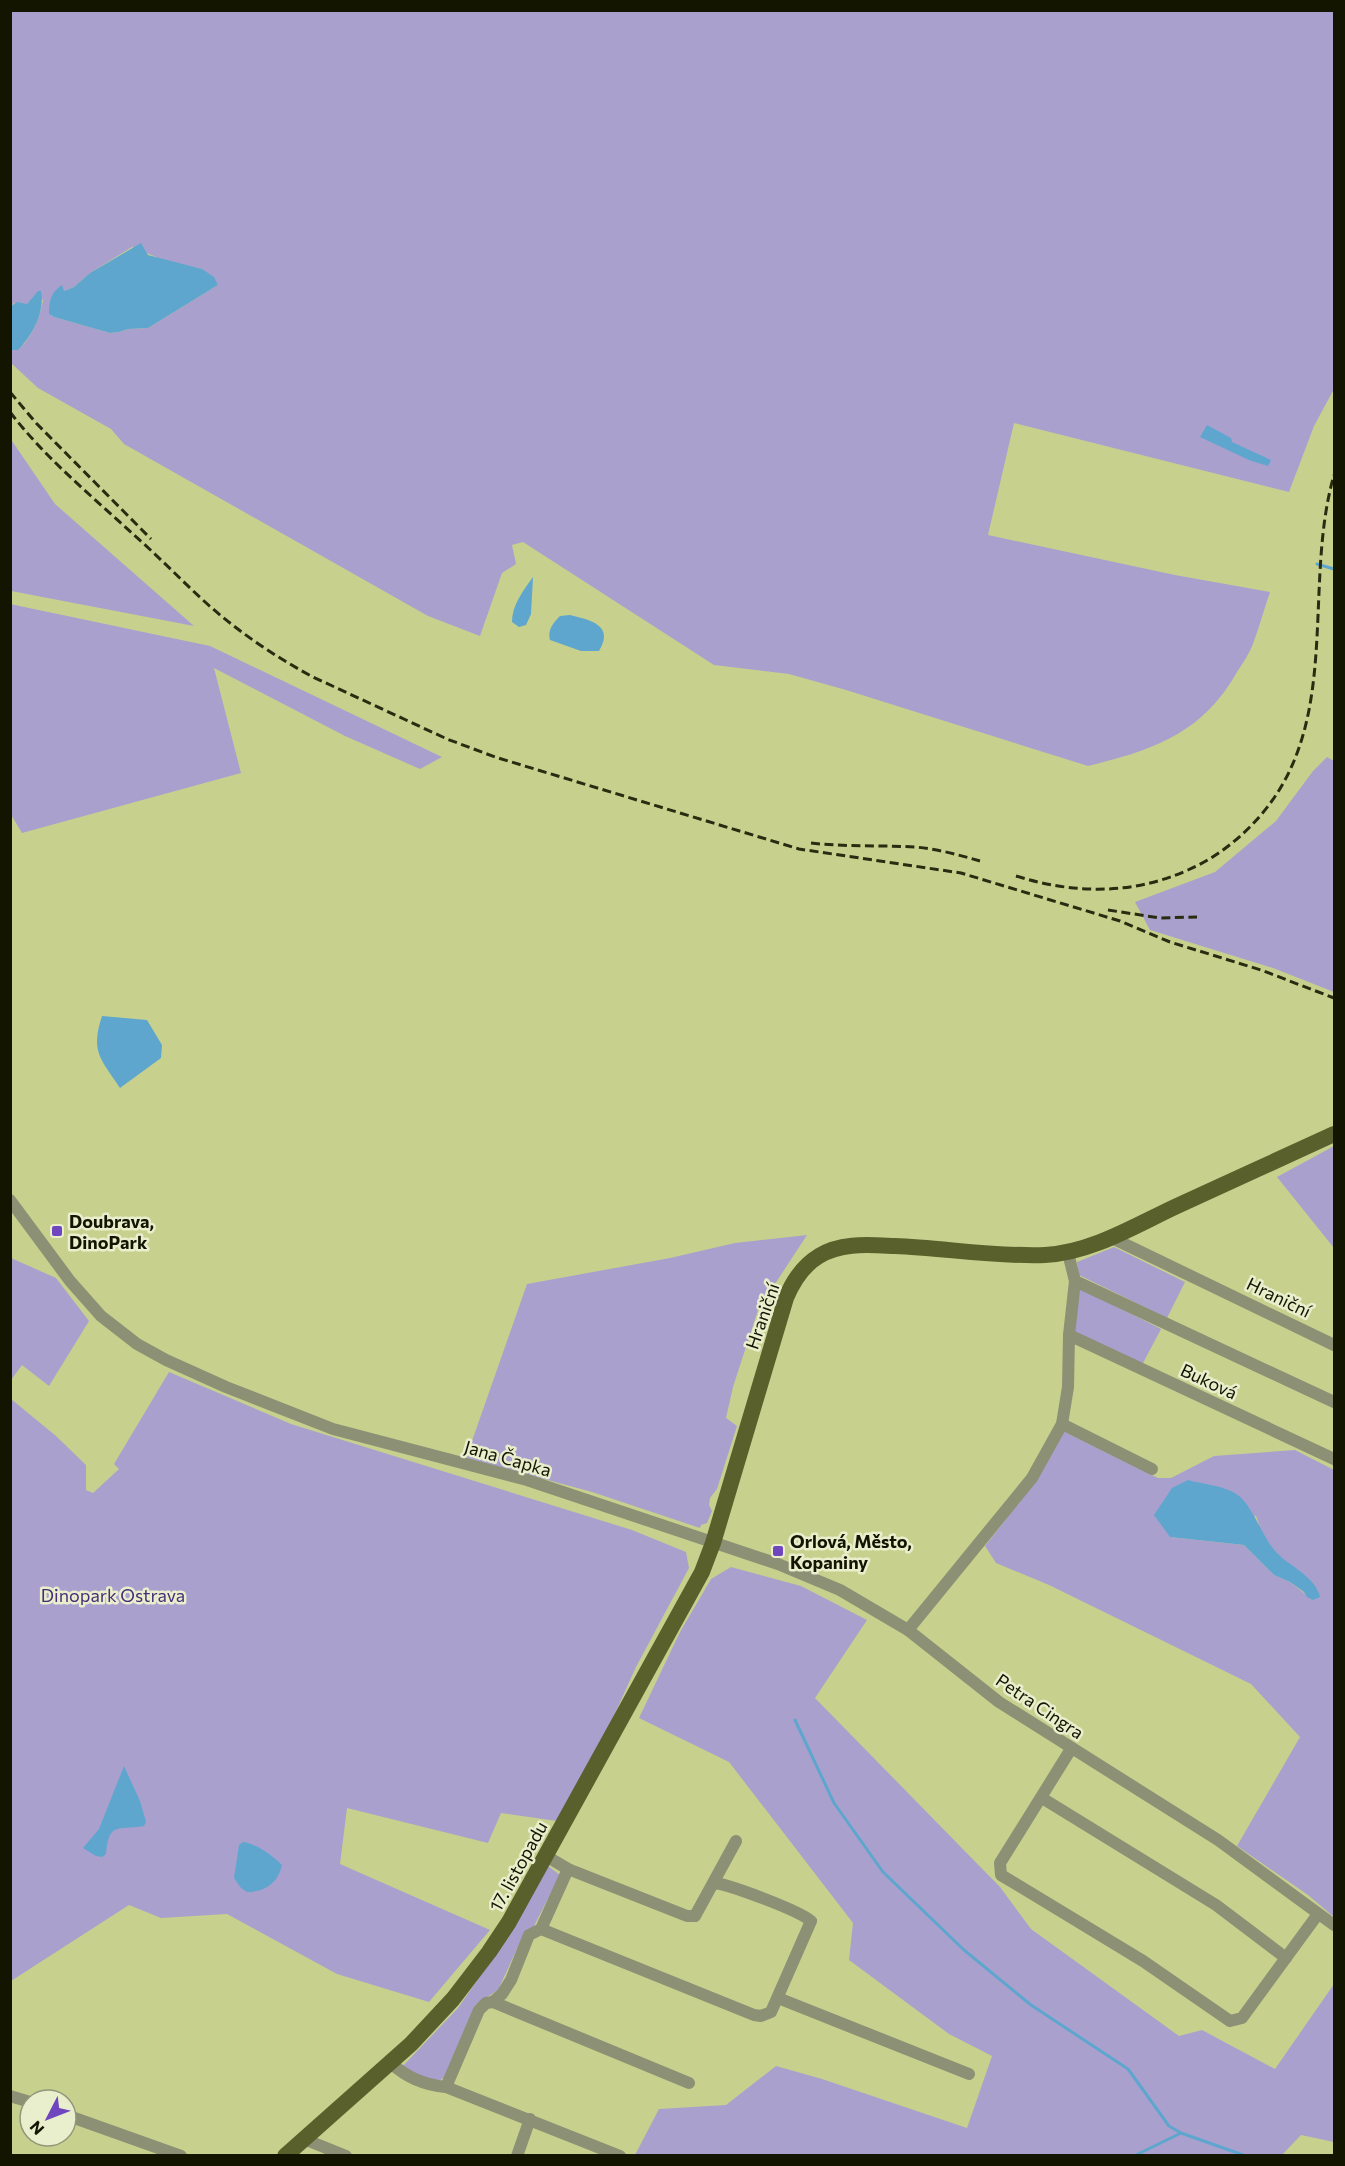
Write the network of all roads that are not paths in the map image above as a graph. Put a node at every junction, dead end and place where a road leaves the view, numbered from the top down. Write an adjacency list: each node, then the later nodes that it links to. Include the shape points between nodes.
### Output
1 (1335, 1134): 3 (main road, Hraniční)
2 (10, 1200): 12 (street, Jana Čapka, via 101,1316 137,1344 186,1369 333,1429 527,1480)
3 (1110, 1237): 4 (main road, Hraniční); 7 (street, Hraniční)
4 (1068, 1253): 5 (street); 12 (main road, Hraniční, via 1032,1255 860,1245 831,1250 812,1261 786,1298)
5 (1076, 1281): 6 (street); 8 (street)
6 (1069, 1335): 9 (street, via 1068,1387); 10 (street, Buková)
7 (1335, 1345)
8 (1335, 1402)
9 (1062, 1424): 11 (street); 13 (street, via 1032,1478)
10 (1335, 1459)
11 (1152, 1469)
12 (713, 1543): 13 (street, Petra Cingra, via 840,1590); 17 (main road, 17. listopadu, via 702,1572)
13 (908, 1630): 14 (street, Petra Cingra, via 999,1702)
14 (1071, 1749): 15 (street); 20 (street, Petra Cingra, via 1218,1840)
15 (1042, 1798): 23 (street, via 1216,1905); 23 (street, via 1000,1863 1001,1875 1143,1961 1230,2021 1242,2018)
16 (736, 1841): 19 (street)
17 (546, 1856): 18 (street); 26 (main road, 17. listopadu, via 509,1922 469,1980)
18 (568, 1869): 19 (street, via 687,1916 695,1916); 22 (street)
19 (715, 1883): 24 (street, via 811,1921)
20 (1318, 1914): 21 (street, Petra Cingra); 23 (street)
21 (1335, 1925)
22 (541, 1929): 24 (street, via 754,2015 771,2012); 25 (street, via 529,1935 512,1980)
23 (1286, 1958)
24 (778, 1998): 27 (street)
25 (493, 2002): 28 (street); 29 (street, via 478,2010)
26 (391, 2063): 29 (street, via 403,2075 431,2086); 32 (main road, 17. listopadu)
27 (969, 2074)
28 (689, 2083)
29 (446, 2087): 31 (street)
30 (78, 2119): 33 (street)
31 (530, 2120): 36 (street); 37 (street)
32 (303, 2139): 34 (main road, 17. listopadu); 35 (street)
33 (181, 2156)
34 (285, 2156)
35 (346, 2156)
36 (517, 2156)
37 (620, 2156)

